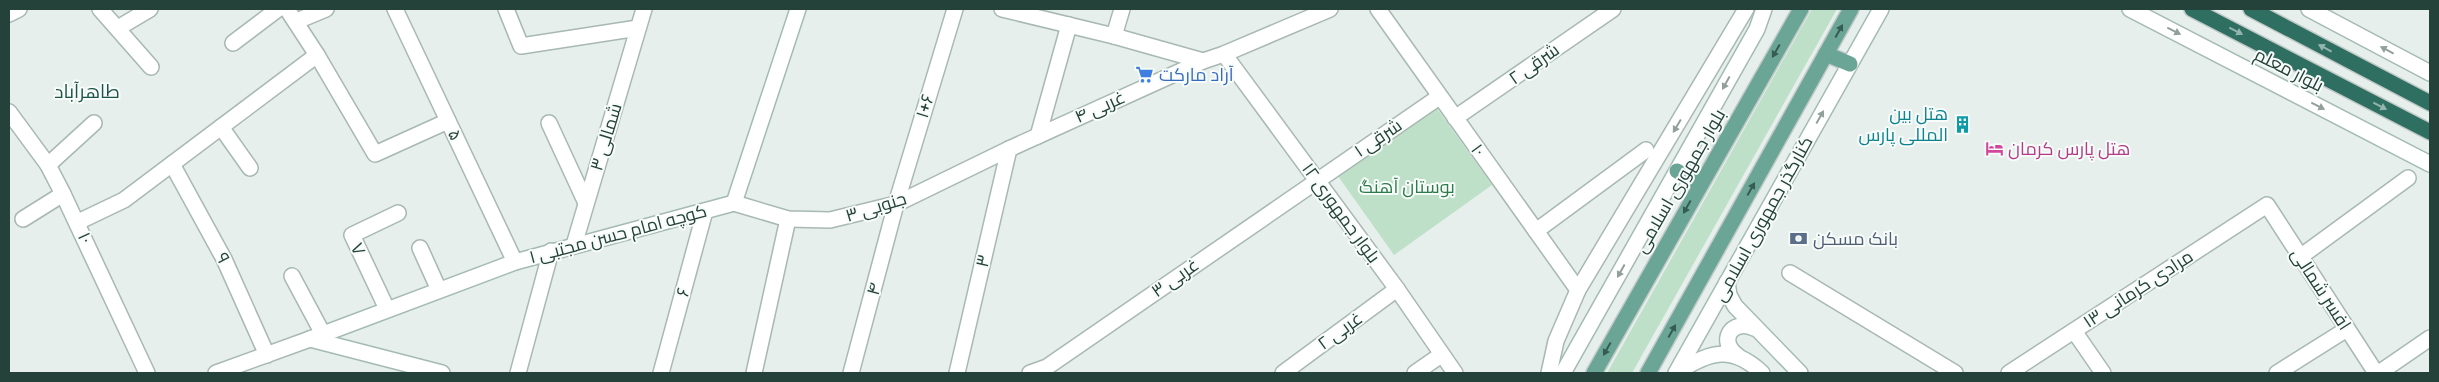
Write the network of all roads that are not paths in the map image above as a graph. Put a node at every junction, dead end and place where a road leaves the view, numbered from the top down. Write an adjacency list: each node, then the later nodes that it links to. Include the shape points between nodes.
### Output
1 (19, 9): 26 (street)
2 (100, 9): 29 (street)
3 (150, 9): 29 (street)
4 (278, 9): 32 (street)
5 (287, 9): 27 (street)
6 (326, 9): 27 (street)
7 (395, 9): 44 (street, ۵)
8 (506, 9): 30 (street, via 520,46)
9 (644, 9): 30 (street, ۳ شمالی)
10 (798, 9): 62 (street)
11 (955, 9): 63 (street, ۱+۶)
12 (1002, 9): 28 (street)
13 (1122, 9): 31 (street)
14 (1330, 9): 33 (street, ۴ غربی)
15 (1378, 9): 40 (street, ۱۰)
16 (1613, 9): 43 (street, ۲ شرقی)
17 (1746, 9): 81 (street, one-way to 81)
18 (1764, 9): 56 (street, one-way to 56, via 1757,29)
19 (1801, 9): 59 (main road, بلوار جمهوری اسلامی, one-way to 59)
20 (1851, 9): 34 (main road, one-way to 20)
21 (1881, 9): 37 (street)
22 (2130, 9): 53 (street, بلوار معلم, one-way to 53)
23 (2192, 9): 48 (highway, بلوار معلم, one-way to 48)
24 (2250, 9): 41 (highway, بلوار معلم, one-way to 24)
25 (2309, 9): 39 (street, one-way to 25)
26 (9, 14)
27 (296, 21): 35 (street)
28 (1069, 25): 31 (street); 49 (street)
29 (118, 28): 38 (street)
30 (638, 28): 61 (street, ۳ شمالی)
31 (1114, 36): 36 (street)
32 (233, 43)
33 (1224, 54): 36 (street, ۴ غربی); 58 (street, بلوار جمهوری ۱۲)
34 (1826, 54): 37 (main road); 106 (main road, one-way to 34)
35 (317, 55): 44 (street, via 375,154); 47 (street)
36 (1203, 61): 49 (street, ۴ غربی)
37 (1850, 64): 78 (street, کنارگذر جمهوری اسلامی, one-way to 37)
38 (151, 67)
39 (2430, 73)
40 (1439, 97): 43 (street, ۱۰); 58 (street, شرقی ۱)
41 (2430, 103)
42 (9, 112): 54 (street, ۱۰)
43 (1455, 118): 70 (street, ۱۰)
44 (448, 121): 75 (street, ۵)
45 (549, 123): 61 (street)
46 (94, 124): 54 (street)
47 (221, 127): 52 (street); 55 (street)
48 (2430, 132)
49 (1038, 136): 50 (street, ۴ غربی)
50 (1009, 149): 63 (street, ۳ جنوبی); 98 (street, ۳)
51 (1646, 150): 70 (street)
52 (172, 164): 69 (street, via 124,200); 89 (street, ۹, via 224,259)
53 (2430, 164)
54 (48, 165): 60 (street, ۱۰)
55 (250, 168)
56 (1677, 171): 59 (main road); 104 (street, one-way to 104)
57 (2408, 178): 74 (street)
58 (1317, 180): 79 (street, بلوار جمهوری ۱۲); 99 (street, ۳ غربی, via 1047,367)
59 (1700, 184): 105 (main road, بلوار جمهوری اسلامی, one-way to 105)
60 (63, 194): 67 (street); 69 (street, ۱۰)
61 (586, 203): 71 (street, ۳ شمالی)
62 (734, 203): 65 (street, کوچه امام حسن مجتبی ۱); 68 (street, ۳ جنوبی)
63 (896, 204): 68 (street, ۳ جنوبی, via 830,220); 97 (street, ۴)
64 (2266, 205): 74 (street, افسر شمالی); 85 (street, مرادی کرمانی ۱۳)
65 (705, 211): 71 (street, کوچه امام حسن مجتبی ۱); 95 (street, ۶)
66 (398, 213): 82 (street, ۷, via 352,235)
67 (23, 219)
68 (788, 219): 96 (street)
69 (78, 222): 91 (street, ۱۰)
70 (1536, 231): 81 (street, ۱۰)
71 (574, 245): 73 (street, کوچه امام حسن مجتبی ۱)
72 (420, 248): 80 (street)
73 (551, 251): 75 (street, کوچه امام حسن مجتبی ۱); 94 (street)
74 (2300, 257): 84 (street, افسر شمالی)
75 (515, 262): 80 (street, کوچه امام حسن مجتبی ۱)
76 (1790, 273): 110 (street)
77 (292, 276): 86 (street)
78 (1727, 282): 83 (street, via 1734,306); 107 (street, کنارگذر جمهوری اسلامی)
79 (1397, 289): 88 (street, بلوار جمهوری ۱۲); 100 (street, ۲ غربی)
80 (439, 290): 82 (street, کوچه امام حسن مجتبی ۱)
81 (1578, 290): 103 (street, via 1556,341)
82 (387, 309): 86 (street, کوچه امام حسن مجتبی ۱)
83 (1754, 328): 90 (street, via 1747,324 1732,329 1728,344); 109 (street)
84 (2347, 329): 113 (street); 114 (street, افسر شمالی)
85 (2074, 331): 111 (street, مرادی کرمانی ۱۳); 112 (street)
86 (317, 336): 89 (street, کوچه امام حسن مجتبی ۱); 93 (street)
87 (2430, 338): 114 (street)
88 (1441, 354): 101 (street); 102 (street, بلوار جمهوری ۱۲)
89 (267, 355): 92 (street, کوچه امام حسن مجتبی ۱)
90 (1738, 356): 107 (street, via 1720,353 1697,360); 108 (street)
91 (147, 373)
92 (216, 373)
93 (442, 373)
94 (518, 373)
95 (661, 373)
96 (754, 373)
97 (851, 373)
98 (957, 373)
99 (1030, 373)
100 (1283, 373)
101 (1415, 373)
102 (1455, 373)
103 (1549, 373)
104 (1563, 373)
105 (1594, 373)
106 (1648, 373)
107 (1676, 373)
108 (1762, 373)
109 (1800, 373)
110 (1955, 373)
111 (2009, 373)
112 (2103, 373)
113 (2277, 373)
114 (2377, 373)

